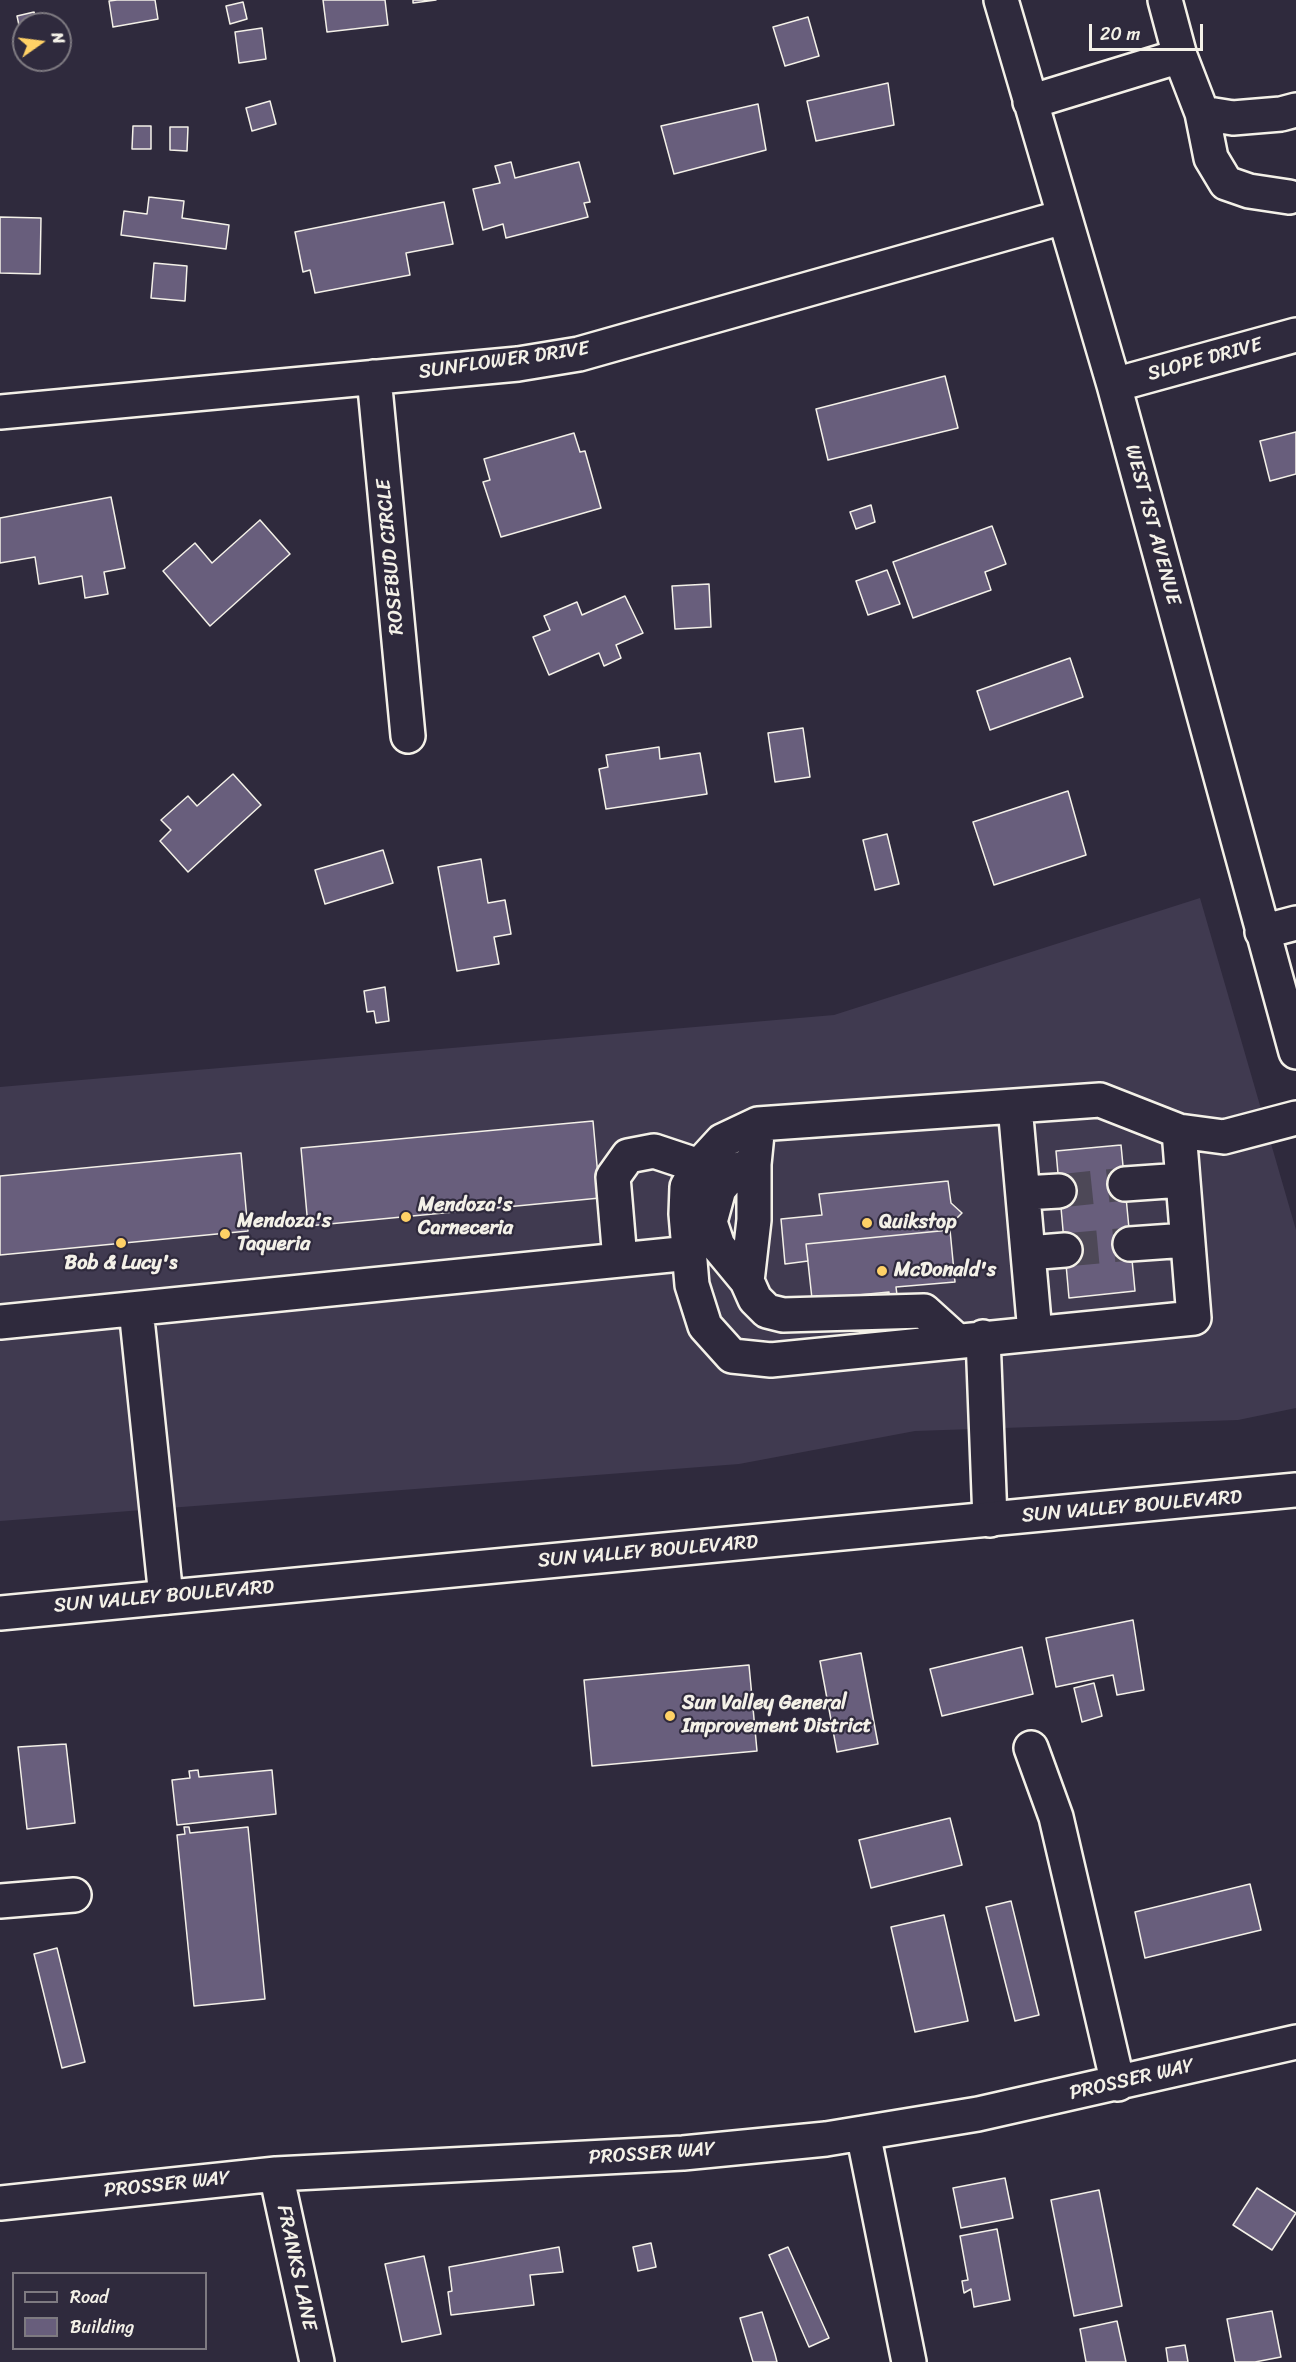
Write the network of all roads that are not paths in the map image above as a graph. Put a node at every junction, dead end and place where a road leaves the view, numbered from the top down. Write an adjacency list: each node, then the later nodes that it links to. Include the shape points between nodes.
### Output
1 (1000, 0): 4 (street, WEST 1ST AVENUE)
2 (1165, 0): 3 (street)
3 (1180, 56): 4 (street); 6 (street)
4 (1030, 102): 8 (street, WEST 1ST AVENUE)
5 (1296, 110): 6 (street, via 1233,118)
6 (1202, 113): 7 (street, via 1211,158 1226,183)
7 (1289, 197)
8 (1063, 217): 10 (street, SUNFLOWER DRIVE, via 579,354 518,364); 11 (street, WEST 1ST AVENUE)
9 (1296, 335): 11 (street, SLOPE DRIVE)
10 (374, 377): 12 (street, SUNFLOWER DRIVE); 13 (street, ROSEBUD CIRCLE)
11 (1114, 386): 15 (street, WEST 1ST AVENUE)
12 (0, 412)
13 (408, 736)
14 (1296, 923): 15 (street)
15 (1262, 932): 16 (street, WEST 1ST AVENUE)
16 (1296, 1052)
17 (1015, 1106): 19 (street); 20 (street, via 1100,1100); 26 (street)
18 (1296, 1118): 20 (street, via 1224,1137)
19 (758, 1124): 21 (street); 22 (street, via 722,1141)
20 (1179, 1131): 23 (street)
21 (754, 1164): 33 (street, via 754,1220); 33 (street, via 734,1171 719,1189 710,1222 718,1246)
22 (699, 1166): 30 (street, via 687,1187); 32 (street, via 654,1151 628,1156 613,1177)
23 (1182, 1180): 24 (street); 27 (street)
24 (1125, 1185)
25 (1059, 1191): 26 (street)
26 (1023, 1193): 31 (street)
27 (1186, 1240): 28 (street); 36 (street, via 1194,1318)
28 (1130, 1244)
29 (1065, 1250): 31 (street)
30 (690, 1253): 32 (street); 37 (street, via 692,1285 705,1326 732,1356 771,1360)
31 (1028, 1253): 36 (street)
32 (620, 1260): 34 (street)
33 (747, 1281): 37 (street, via 754,1299 767,1311 803,1317 924,1311)
34 (136, 1309): 35 (street); 40 (street)
35 (0, 1322)
36 (1035, 1333): 37 (street)
37 (970, 1339): 39 (street)
38 (1296, 1490): 39 (street, SUN VALLEY BOULEVARD)
39 (990, 1520): 40 (street, SUN VALLEY BOULEVARD)
40 (166, 1597): 41 (street, SUN VALLEY BOULEVARD)
41 (0, 1613)
42 (1031, 1748): 46 (street, via 1056,1817)
43 (74, 1895): 44 (street)
44 (0, 1901)
45 (1296, 2042): 46 (street, PROSSER WAY)
46 (1118, 2084): 47 (street, PROSSER WAY, via 978,2114)
47 (863, 2133): 48 (street, PROSSER WAY, via 683,2153); 51 (street)
48 (276, 2174): 49 (street, PROSSER WAY); 50 (street, FRANKS LANE)
49 (0, 2203)
50 (317, 2362)
51 (909, 2362)

